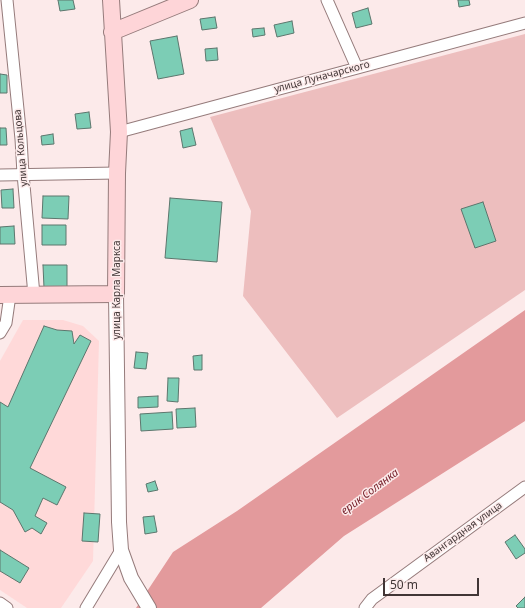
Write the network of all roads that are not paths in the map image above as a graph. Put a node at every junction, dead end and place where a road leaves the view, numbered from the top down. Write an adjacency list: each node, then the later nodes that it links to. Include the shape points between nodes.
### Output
1 (7, 0): 10 (street, улица Кольцова)
2 (111, 0): 6 (main road, улица Карла Маркса)
3 (190, 0): 6 (main road)
4 (328, 0): 7 (street)
5 (525, 23): 7 (street, улица Луначарского)
6 (112, 32): 8 (main road, улица Карла Маркса)
7 (357, 68): 8 (street, улица Луначарского)
8 (118, 132): 9 (main road, улица Карла Маркса)
9 (117, 172): 10 (street); 12 (main road, улица Карла Маркса)
10 (23, 174): 11 (street); 14 (street, улица Кольцова)
11 (0, 175)
12 (116, 294): 14 (main road); 17 (street, улица Карла Маркса)
13 (5, 295): 14 (main road); 15 (street, via 6,323)
14 (34, 295)
15 (0, 333)
16 (525, 487): 22 (street, Авангардная улица, via 372,599)
17 (121, 550): 20 (street); 21 (street, улица Карла Маркса, via 131,578)
18 (0, 603): 19 (street)
19 (7, 608)
20 (86, 608)
21 (149, 608)
22 (365, 608)

